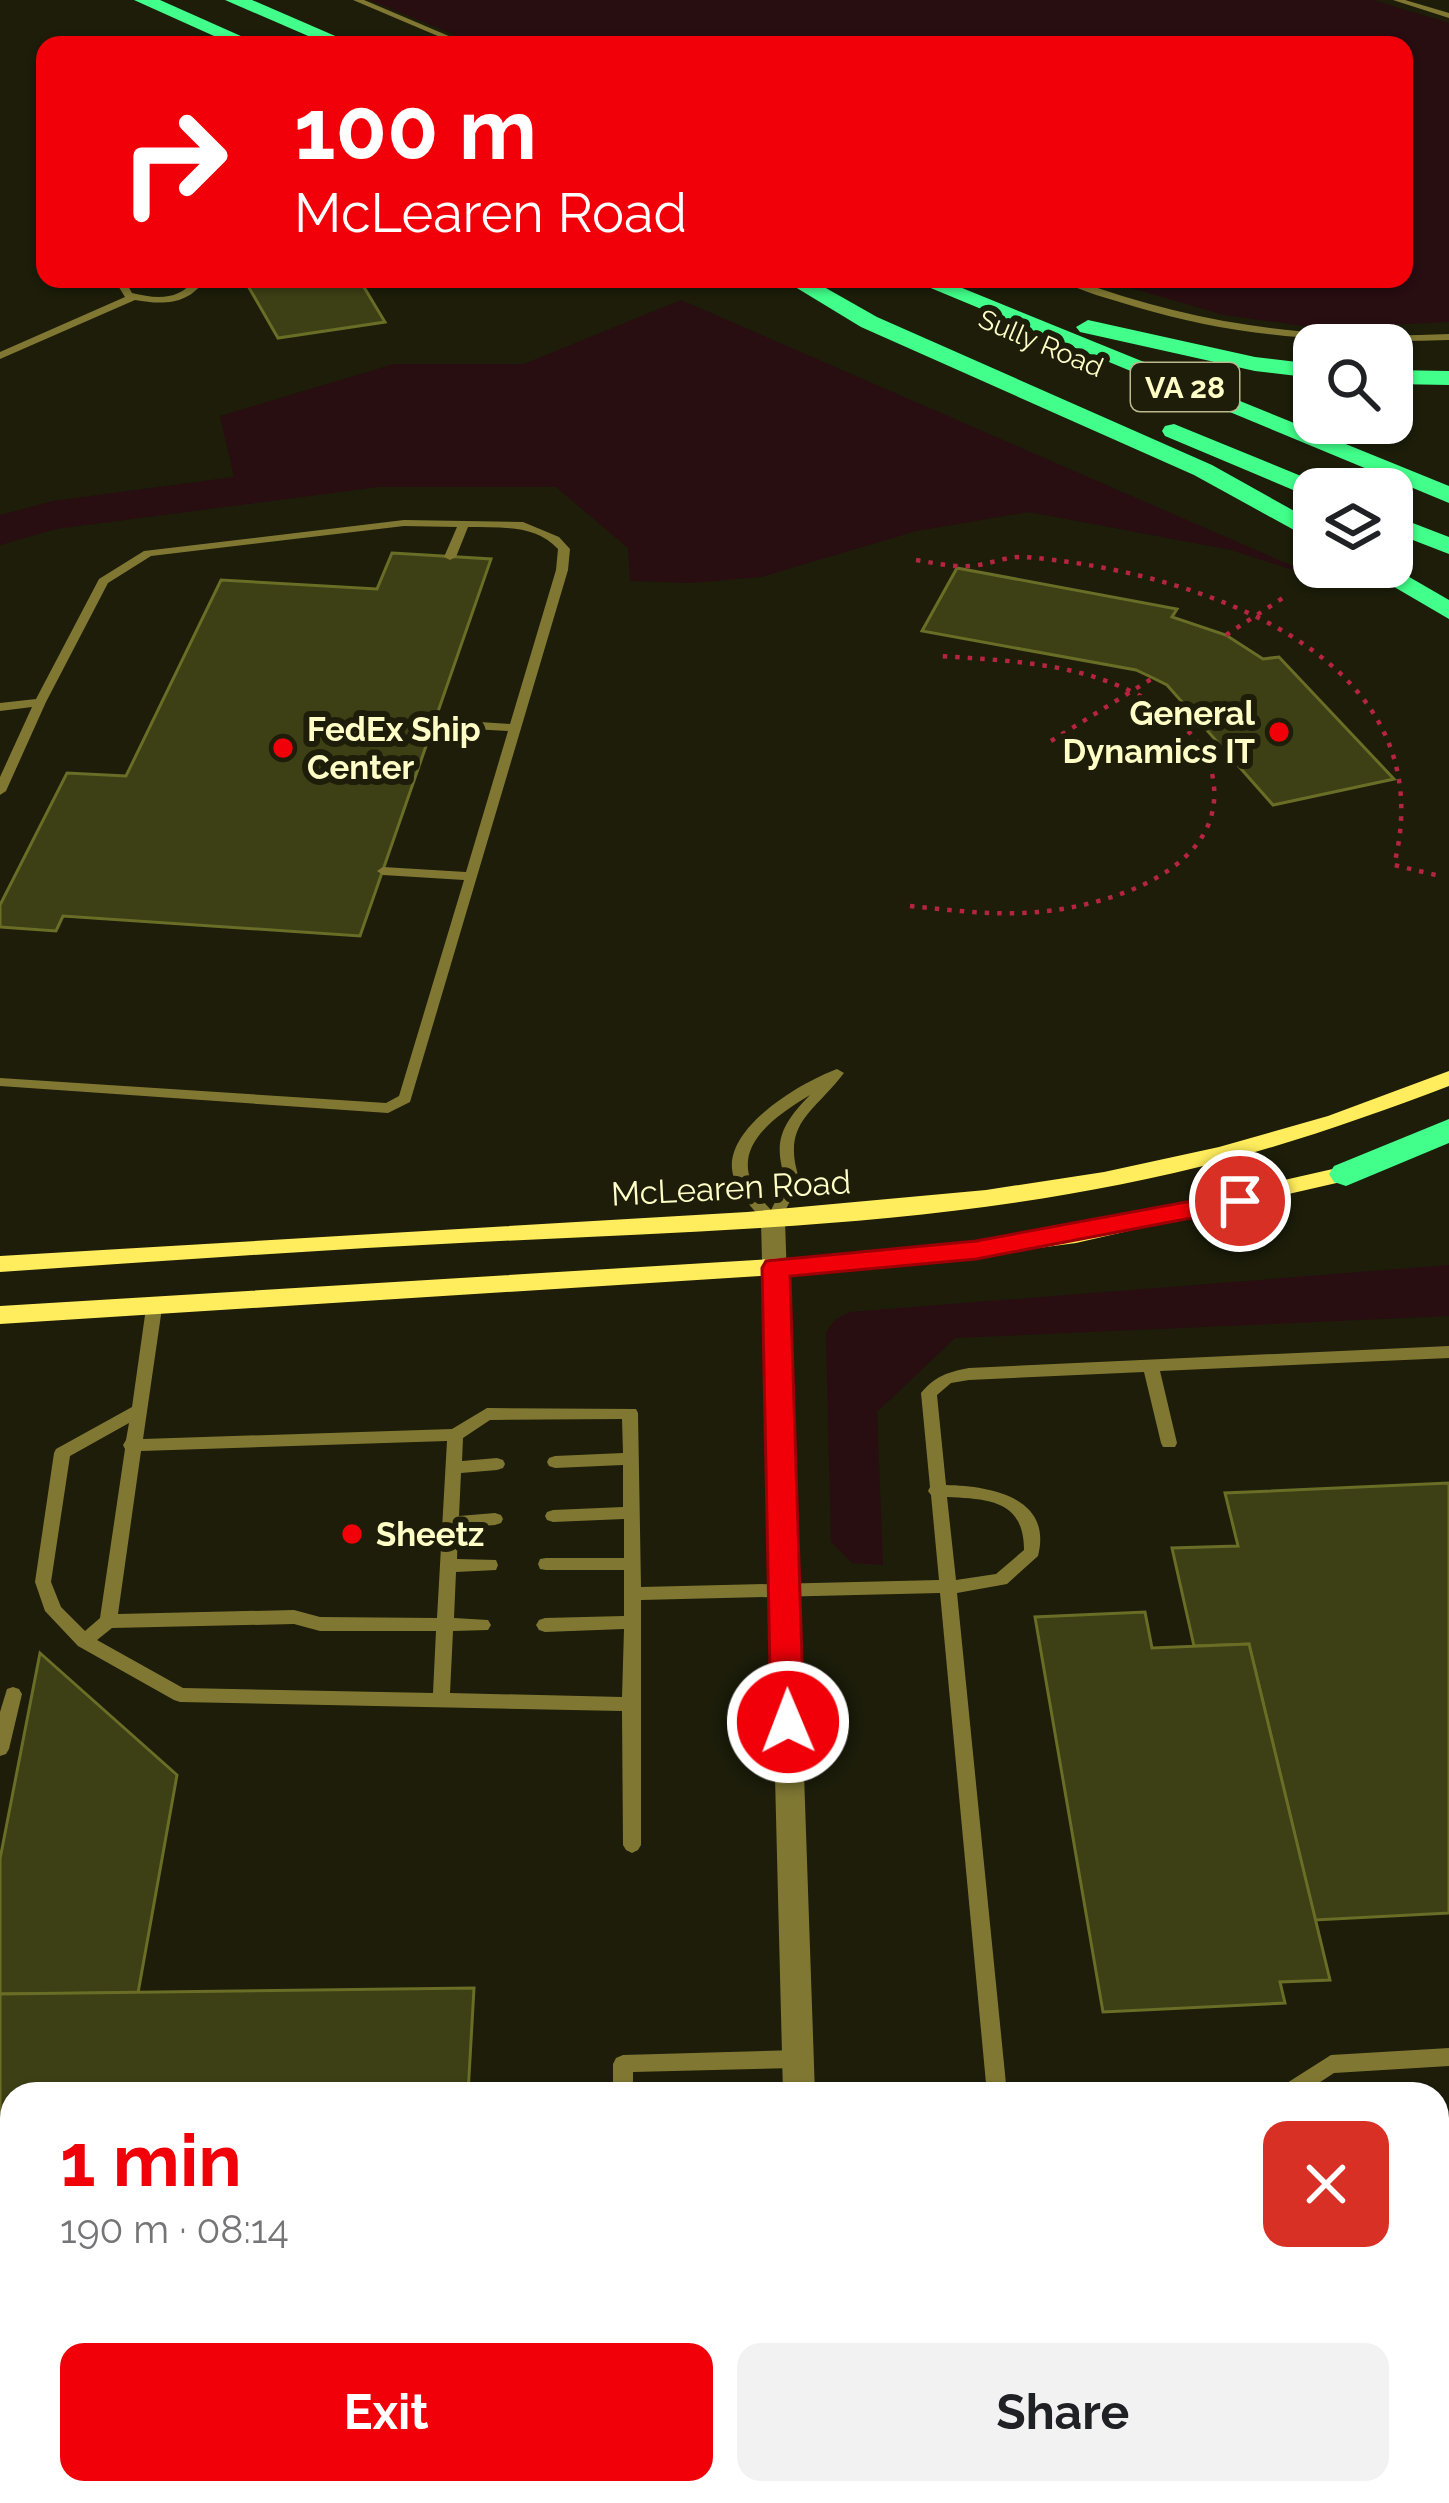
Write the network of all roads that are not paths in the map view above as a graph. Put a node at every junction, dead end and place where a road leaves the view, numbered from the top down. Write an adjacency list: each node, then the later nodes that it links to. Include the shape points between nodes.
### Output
1 (144, 0): 6 (highway)
2 (235, 0): 7 (highway)
3 (357, 0): 8 (lane)
4 (1396, 0): 5 (lane)
5 (1449, 16)
6 (230, 36)
7 (324, 36)
8 (444, 36)
9 (124, 288): 16 (lane)
10 (195, 288): 16 (lane, via 183,296)
11 (809, 288): 24 (highway, via 1203,470)
12 (832, 288): 22 (highway, Sully Road / VA 28)
13 (946, 288): 23 (highway, Sully Road / VA 28)
14 (956, 288): 19 (highway, via 1153,344)
15 (1088, 288): 17 (lane, via 1257,334)
16 (134, 297): 18 (lane)
17 (1449, 337)
18 (0, 356)
19 (1293, 367)
20 (1413, 377): 21 (highway)
21 (1449, 378)
22 (1293, 481)
23 (1449, 495)
24 (1293, 521)
25 (464, 524): 28 (lane); 31 (lane, via 404,523 148,554 103,581); 34 (lane, via 523,525 564,549)
26 (1413, 531): 27 (highway)
27 (1449, 546)
28 (450, 557)
29 (1409, 588): 30 (highway)
30 (1449, 611)
31 (40, 702): 32 (lane); 35 (lane)
32 (0, 706)
33 (434, 723): 34 (lane)
34 (514, 728): 37 (lane)
35 (0, 791)
36 (383, 871): 37 (lane)
37 (470, 876): 39 (lane, via 400,1105)
38 (1449, 1078): 43 (main road, McLearen Road, via 1304,1131 1111,1179 956,1205)
39 (0, 1082)
40 (1449, 1130): 42 (highway)
41 (1449, 1143): 42 (highway)
42 (1346, 1174): 45 (main road, via 1076,1235)
43 (773, 1221): 43 (lane, via 794,1180 783,1156 787,1130 837,1072 763,1118 746,1144 745,1189); 44 (main road, McLearen Road); 45 (street)
44 (0, 1264)
45 (776, 1268): 46 (main road); 68 (street)
46 (154, 1308): 47 (main road); 50 (lane)
47 (0, 1315)
48 (1449, 1352): 49 (lane)
49 (1151, 1367): 52 (lane); 58 (lane, via 946,1378 927,1404)
50 (137, 1411): 53 (lane); 75 (lane, via 62,1454 43,1582 54,1612)
51 (454, 1435): 53 (lane); 54 (lane, via 487,1414 630,1413); 57 (lane)
52 (1168, 1442)
53 (131, 1445): 70 (lane)
54 (631, 1459): 55 (lane); 59 (lane)
55 (555, 1462)
56 (497, 1465): 57 (lane)
57 (452, 1468): 62 (lane)
58 (936, 1491): 67 (lane); 67 (lane, via 994,1495 1020,1508 1033,1529 1032,1552 1013,1573 986,1584)
59 (632, 1513): 60 (lane); 64 (lane)
60 (553, 1516)
61 (495, 1519): 62 (lane)
62 (450, 1523): 66 (lane)
63 (546, 1564): 64 (lane)
64 (632, 1564): 69 (lane)
65 (490, 1565): 66 (lane)
66 (448, 1566): 74 (lane)
67 (945, 1584): 68 (lane); 85 (lane)
68 (785, 1592): 69 (lane); 82 (street)
69 (633, 1594): 71 (lane)
70 (108, 1621): 74 (lane, via 294,1617); 75 (lane)
71 (632, 1622): 73 (lane); 78 (lane)
72 (482, 1625): 74 (lane)
73 (545, 1625)
74 (442, 1627): 77 (lane)
75 (84, 1641): 77 (lane, via 180,1695)
76 (13, 1694): 79 (lane)
77 (441, 1700): 78 (lane)
78 (631, 1704): 80 (lane)
79 (0, 1749)
80 (632, 1845)
81 (1449, 2057): 86 (lane, via 1331,2064)
82 (797, 2059): 83 (lane, via 623,2064); 84 (street)
83 (622, 2082)
84 (798, 2082)
85 (997, 2082)
86 (1304, 2082)

